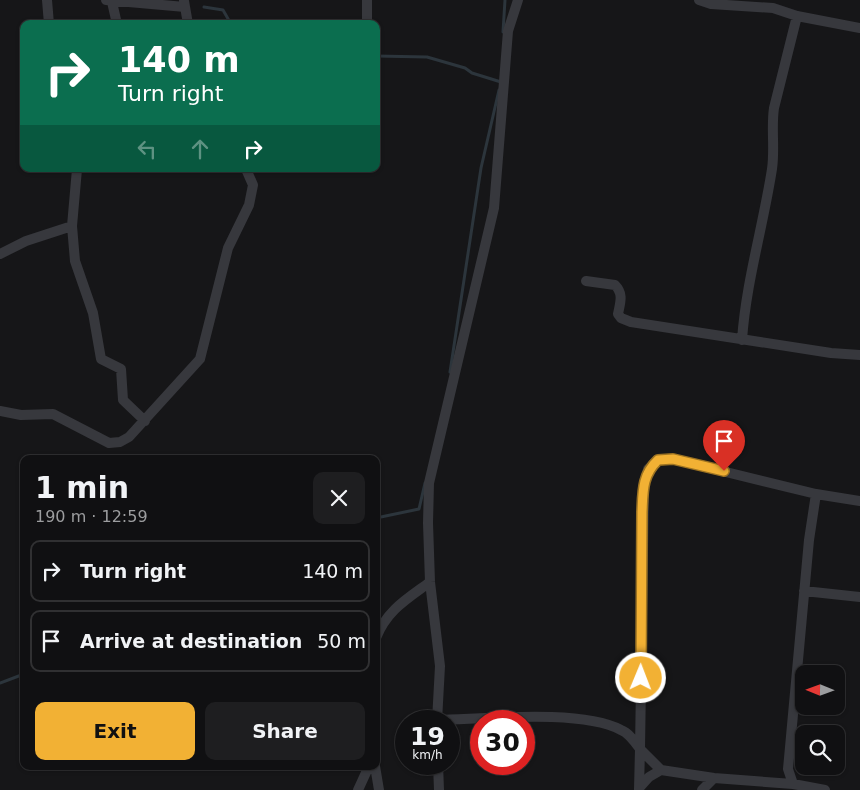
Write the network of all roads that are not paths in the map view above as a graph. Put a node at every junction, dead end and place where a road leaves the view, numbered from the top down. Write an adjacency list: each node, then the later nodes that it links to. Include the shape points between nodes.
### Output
1 (47, 0): 8 (street)
2 (367, 0): 11 (street)
3 (518, 0): 24 (street, via 508,30 494,208 429,484)
4 (699, 0): 7 (street, via 712,4 773,8)
5 (109, 1): 6 (street); 9 (street)
6 (184, 3): 10 (street)
7 (797, 16): 12 (street); 18 (street, via 774,108 773,166 748,285)
8 (49, 20)
9 (116, 20)
10 (187, 20)
11 (367, 20)
12 (860, 28)
13 (77, 172): 15 (street)
14 (247, 172): 21 (street, via 252,185 250,200 228,248 200,359)
15 (72, 226): 16 (street, via 26,241); 21 (street, via 77,268 93,313 101,359 121,369 123,400)
16 (0, 254)
17 (586, 281): 18 (street, via 615,285 621,294 618,314 625,320)
18 (742, 340): 19 (street, via 832,354)
19 (860, 355)
20 (0, 410): 21 (street, via 21,415 53,414 109,443 129,437)
21 (146, 420)
22 (816, 494): 23 (street); 25 (street); 30 (street, via 673,459 658,460 648,469 642,512)
23 (860, 502)
24 (430, 582): 27 (street, via 392,612); 28 (street, via 440,666)
25 (804, 591): 26 (street); 36 (street, via 788,769)
26 (860, 598)
27 (380, 629)
28 (438, 710)
29 (460, 721): 30 (street, via 587,719 622,730)
30 (640, 749): 33 (street); 37 (street)
31 (367, 770): 38 (street)
32 (376, 770): 39 (street)
33 (661, 770): 35 (street); 37 (street, via 649,777)
34 (439, 775): 40 (street)
35 (714, 778): 36 (street); 41 (street)
36 (793, 784): 42 (street)
37 (639, 789)
38 (358, 790)
39 (379, 790)
40 (440, 790)
41 (702, 790)
42 (825, 790)

